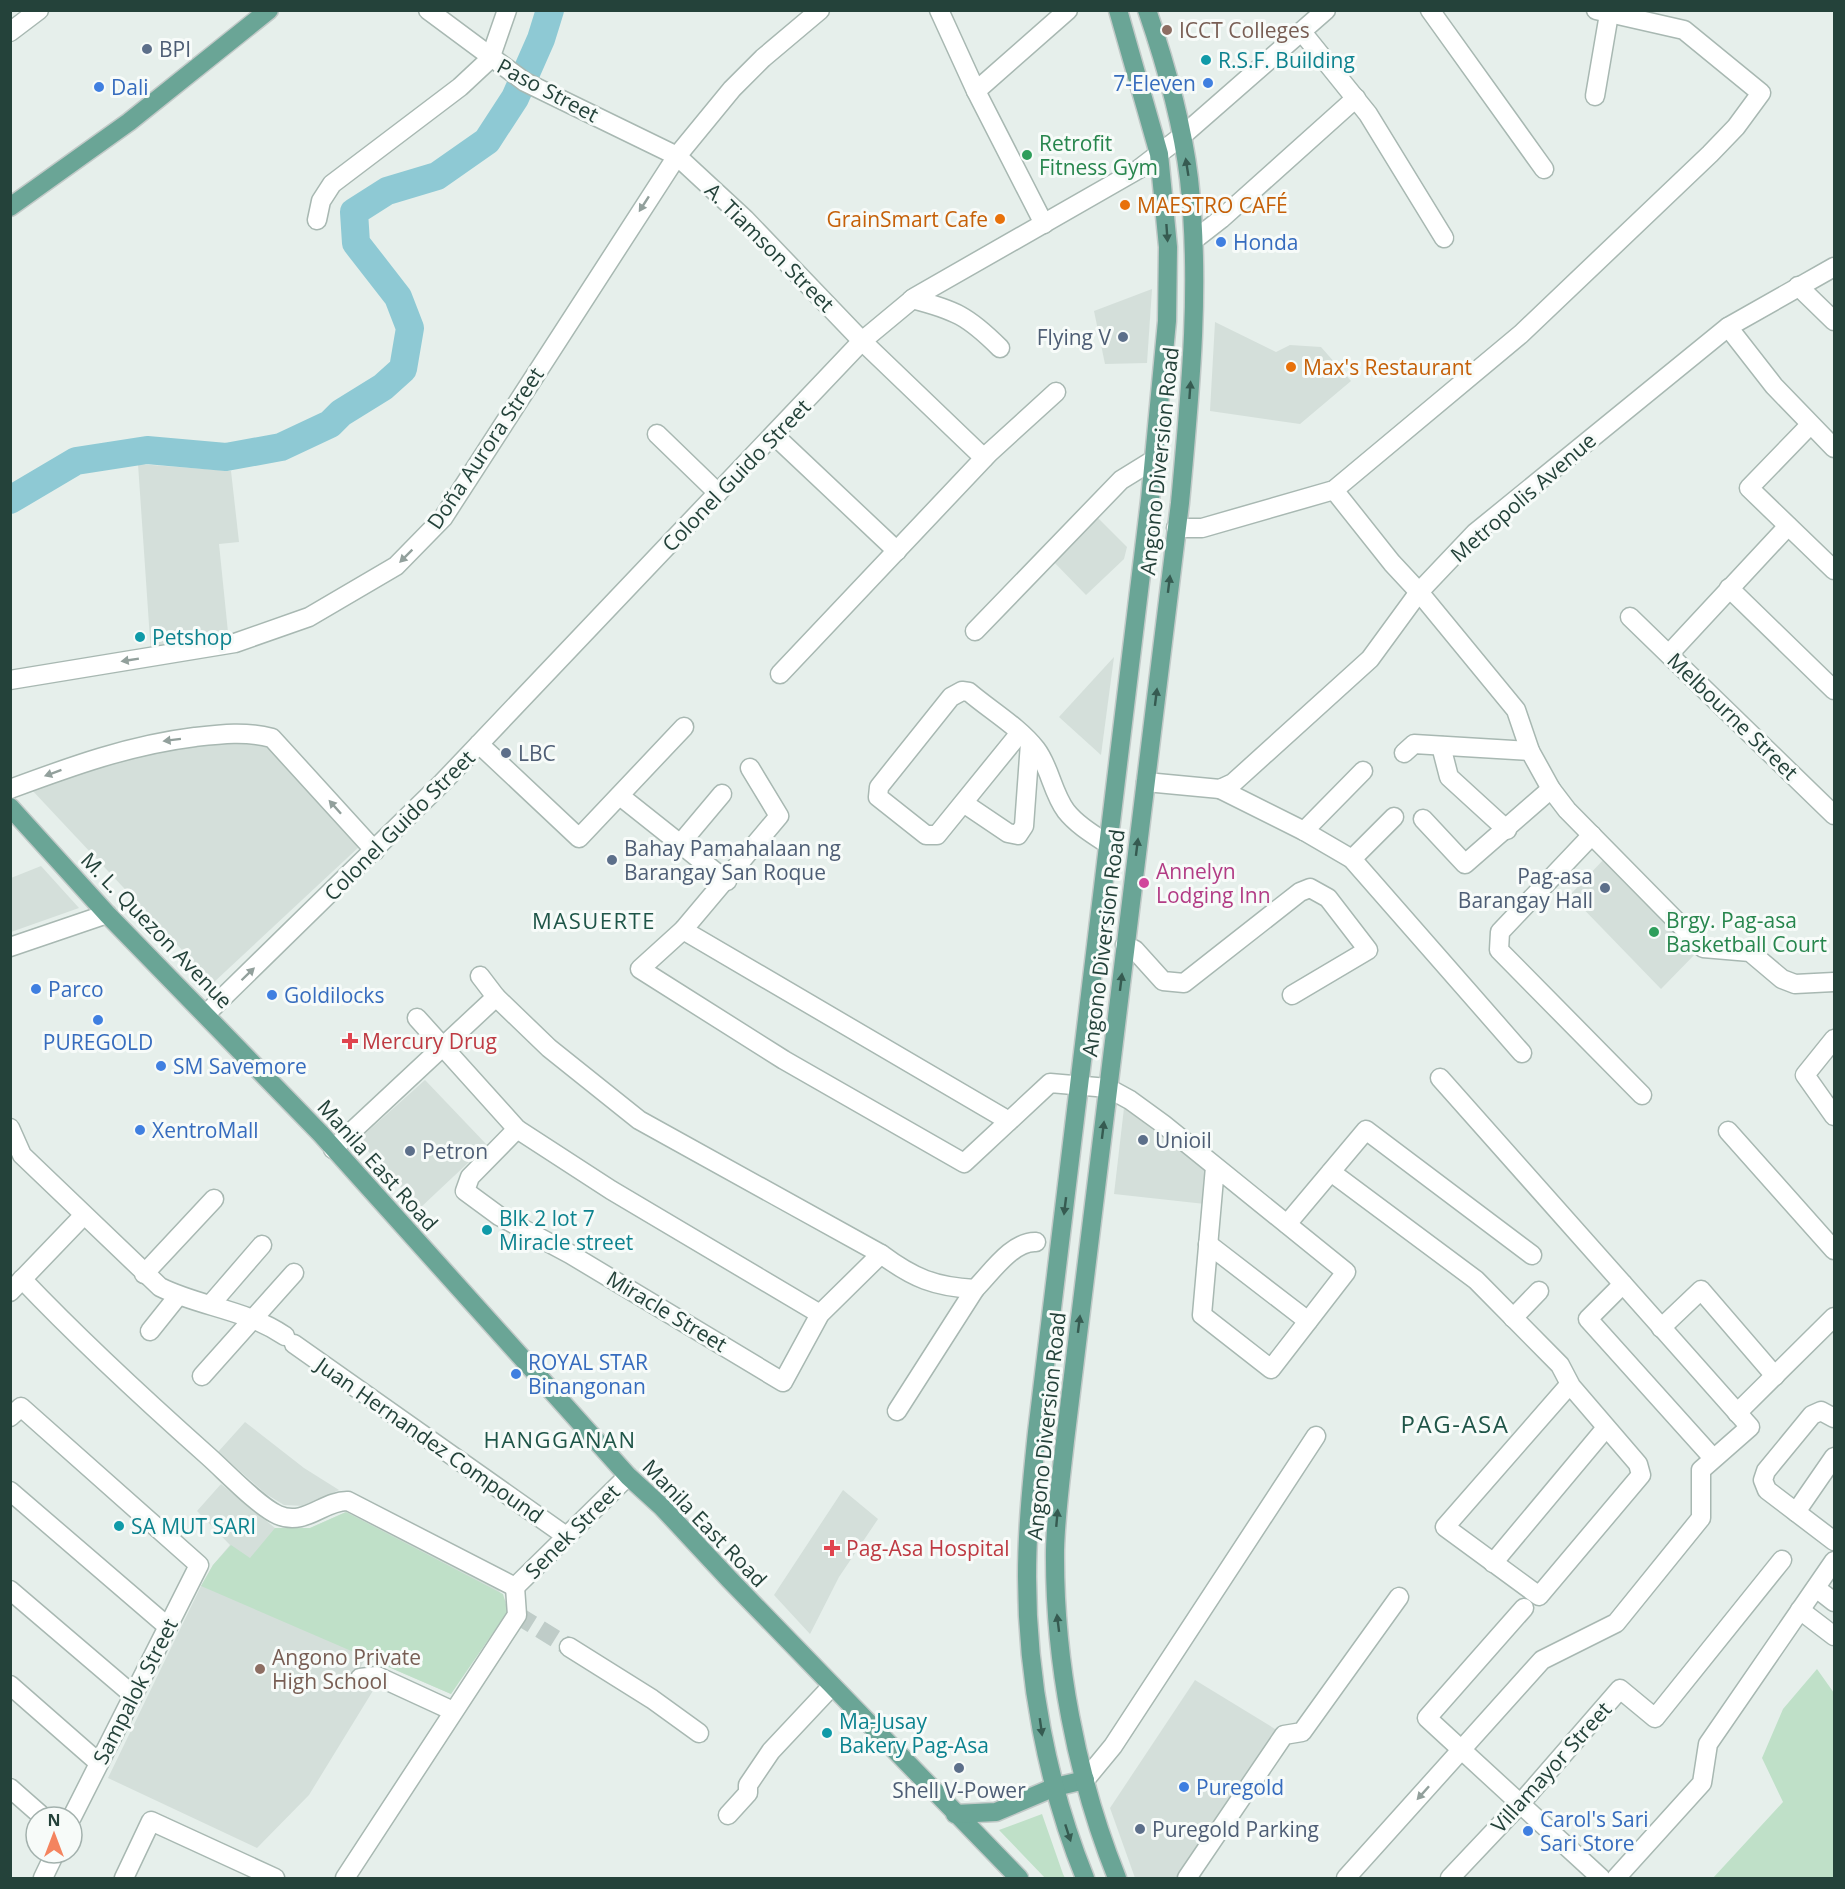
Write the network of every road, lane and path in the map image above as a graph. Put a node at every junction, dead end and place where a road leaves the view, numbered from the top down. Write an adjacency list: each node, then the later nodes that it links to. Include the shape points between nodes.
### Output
1 (39, 10): 13 (street)
2 (269, 10): 23 (main road, via 129,122)
3 (428, 10): 15 (street, Paso Street)
4 (507, 10): 15 (street)
5 (820, 10): 21 (street, Doña Aurora Street, via 732,89)
6 (939, 10): 16 (street)
7 (1068, 10): 16 (street)
8 (1119, 10): 20 (main road, Angono Diversion Road)
9 (1147, 10): 19 (main road, Angono Diversion Road)
10 (1326, 10): 14 (street, Colonel Guido Street)
11 (1430, 10): 22 (street)
12 (1602, 12): 17 (street); 42 (street, via 1684,30 1761,93 1710,154 1521,334)
13 (10, 32)
14 (1302, 32): 18 (street); 19 (street, Colonel Guido Street)
15 (494, 61): 21 (street, Paso Street, via 525,82); 24 (street, via 332,184 321,201)
16 (976, 92): 25 (street)
17 (1595, 96)
18 (1356, 99): 26 (street); 27 (street)
19 (1182, 136): 20 (street, Colonel Guido Street); 27 (main road, Angono Diversion Road, one-way to 19)
20 (1160, 154): 25 (street, Colonel Guido Street); 41 (main road, Angono Diversion Road, one-way to 41, via 1168,302)
21 (677, 156): 33 (street, A. Tiamson Street, via 745,219); 56 (street, Doña Aurora Street, one-way to 56, via 443,518 396,566 309,617 235,643)
22 (1544, 169)
23 (12, 202)
24 (317, 220)
25 (1044, 224): 30 (street, Colonel Guido Street)
26 (1444, 238)
27 (1194, 240): 45 (main road, Angono Diversion Road, one-way to 27, via 1191,391)
28 (1834, 267): 29 (street, Metropolis Avenue)
29 (1798, 286): 31 (street); 32 (street, Metropolis Avenue)
30 (912, 299): 33 (street, Colonel Guido Street); 34 (street, via 958,312)
31 (1834, 321)
32 (1728, 327): 36 (street); 49 (street, Metropolis Avenue, via 1475,533)
33 (862, 341): 38 (street, Colonel Guido Street); 40 (street, A. Tiamson Street)
34 (1000, 348)
35 (1056, 392): 40 (street)
36 (1810, 425): 39 (street); 44 (street, via 1749,488)
37 (657, 434): 43 (street)
38 (774, 435): 43 (street, Colonel Guido Street); 46 (street)
39 (1834, 448)
40 (984, 458): 46 (street)
41 (1155, 459): 51 (street, via 1121,480); 52 (main road, Angono Diversion Road)
42 (1334, 490): 45 (street, via 1202,528); 49 (street)
43 (718, 493): 60 (street, Colonel Guido Street)
44 (1788, 526): 47 (street); 48 (street)
45 (1176, 528): 53 (main road, Angono Diversion Road, one-way to 45)
46 (897, 551): 55 (street)
47 (1834, 570)
48 (1729, 588): 54 (street); 57 (street)
49 (1419, 592): 62 (street, via 1516,710); 68 (street, Metropolis Avenue, via 1370,659 1233,783)
50 (1630, 617): 54 (street, Melbourne Street)
51 (975, 631)
52 (1133, 639): 53 (main road); 81 (main road, Angono Diversion Road)
53 (1162, 642): 66 (main road, Angono Diversion Road, one-way to 53)
54 (1670, 654): 74 (street, Melbourne Street)
55 (780, 674)
56 (10, 680)
57 (1834, 690)
58 (684, 728): 71 (street)
59 (1024, 738): 72 (street); 72 (street, via 1024,826 1018,835 1008,833); 72 (street, via 969,692 958,692 878,792 882,801 932,836 941,832); 81 (street, via 1043,760 1066,810)
60 (479, 744): 71 (street, via 579,838); 82 (street, Colonel Guido Street)
61 (1441, 746): 62 (street); 63 (street, via 1414,744); 77 (street, via 1449,777)
62 (1530, 751): 69 (street)
63 (1404, 753)
64 (750, 768): 84 (street, via 779,816)
65 (1363, 771): 78 (street)
66 (1146, 782): 68 (street); 87 (main road, Angono Diversion Road, one-way to 66)
67 (10, 789): 82 (street, one-way to 67, via 272,738 259,734 230,733 155,742 95,757)
68 (1220, 789): 78 (street)
69 (1551, 789): 77 (street); 79 (street)
70 (722, 794): 80 (street)
71 (620, 796): 80 (street)
72 (965, 804)
73 (10, 807): 85 (main road, M. L. Quezon Avenue)
74 (1834, 815)
75 (1394, 817): 83 (street)
76 (1424, 819): 77 (street, via 1465,864)
77 (1507, 830)
78 (1304, 831): 83 (street)
79 (1592, 835): 92 (street, via 1703,948 1750,952 1782,980 1795,984); 104 (street, via 1500,932 1499,950)
80 (680, 844): 84 (street)
81 (1109, 845): 86 (main road, Angono Diversion Road)
82 (375, 851): 95 (street, Colonel Guido Street, one-way to 82)
83 (1352, 859): 99 (street)
84 (727, 881): 88 (street)
85 (107, 914): 90 (street); 95 (main road, M. L. Quezon Avenue)
86 (1099, 923): 87 (main road); 102 (main road, Angono Diversion Road)
87 (1127, 926): 89 (main road, Angono Diversion Road)
88 (683, 930): 106 (street); 106 (street, via 640,969 784,1060 964,1163)
89 (1125, 945): 93 (street, via 1135,950 1163,981 1184,983 1310,888 1328,898 1368,950); 103 (main road, Angono Diversion Road, one-way to 89)
90 (10, 947)
91 (480, 976): 94 (street)
92 (1834, 982)
93 (1292, 994)
94 (495, 997): 98 (street); 121 (street, via 549,1048 639,1119)
95 (206, 1014): 101 (main road, M. L. Quezon Avenue)
96 (417, 1018): 98 (street)
97 (1834, 1039): 105 (street, via 1805,1075)
98 (445, 1046): 108 (street); 110 (street)
99 (1522, 1053)
100 (1440, 1078): 125 (street)
101 (272, 1083): 110 (main road, Manila East Road)
102 (1079, 1085): 103 (street); 106 (street, via 1050,1083); 158 (main road, Angono Diversion Road, one-way to 158, via 1037,1432)
103 (1108, 1088): 112 (street, via 1163,1124); 157 (main road, Angono Diversion Road, one-way to 103, via 1059,1488)
104 (1642, 1095)
105 (1834, 1116)
106 (1009, 1121)
107 (10, 1128): 111 (street)
108 (517, 1129): 131 (street, via 611,1190); 131 (street, Miracle Street, via 470,1177 465,1191 499,1216 570,1254 783,1382)
109 (1728, 1131): 120 (street)
110 (333, 1149): 149 (main road, Manila East Road)
111 (16, 1157): 115 (street, Juan Hernandez Compound)
112 (1215, 1167): 116 (street); 118 (street)
113 (1331, 1172): 116 (street); 122 (street, via 1366,1130); 133 (street, via 1476,1280)
114 (214, 1199): 124 (street)
115 (83, 1216): 124 (street, Juan Hernandez Compound); 126 (street)
116 (1287, 1224): 135 (street, via 1346,1272)
117 (1036, 1242): 127 (street, via 1017,1247)
118 (1208, 1244): 135 (street); 135 (street, via 1202,1315 1270,1369)
119 (262, 1245): 130 (street)
120 (1834, 1250)
121 (881, 1254): 127 (street, via 910,1276 948,1288); 131 (street)
122 (1532, 1255)
123 (294, 1273): 134 (street)
124 (144, 1274): 129 (street, Juan Hernandez Compound)
125 (1623, 1284): 136 (street); 148 (street, via 1588,1319)
126 (16, 1286): 159 (street, via 278,1515 309,1516 348,1501)
127 (975, 1289): 141 (street)
128 (1539, 1291): 133 (street)
129 (178, 1296): 130 (street, Juan Hernandez Compound); 137 (street)
130 (211, 1304): 134 (street, Juan Hernandez Compound)
131 (820, 1314)
132 (1834, 1317): 139 (street)
133 (1513, 1318): 140 (street, via 1560,1365)
134 (254, 1319): 138 (street); 152 (street, Juan Hernandez Compound)
135 (1308, 1321)
136 (1661, 1328): 139 (street, via 1701,1290); 143 (street)
137 (150, 1331)
138 (202, 1376)
139 (1775, 1376): 143 (street)
140 (1569, 1384): 145 (street); 156 (street, via 1445,1527)
141 (897, 1411)
142 (16, 1412): 166 (street, Sampalok Street, via 199,1565)
143 (1737, 1413): 148 (street, via 1750,1427)
144 (1834, 1418): 151 (street, via 1821,1411 1812,1415 1763,1475 1762,1484 1767,1490)
145 (1605, 1429): 156 (street); 156 (street, via 1641,1470 1641,1475 1539,1596)
146 (1316, 1436): 177 (street, via 1113,1746)
147 (1834, 1457): 151 (street)
148 (1713, 1458): 175 (street, via 1701,1470 1701,1518 1616,1623 1542,1660)
149 (628, 1476): 152 (street, Senek Street); 171 (main road, Manila East Road)
150 (10, 1491): 166 (street)
151 (1797, 1512): 153 (street)
152 (566, 1536): 159 (street, Senek Street)
153 (1834, 1541)
154 (1782, 1560): 180 (street, Villamayor Street, via 1655,1718 1620,1689)
155 (1834, 1561): 160 (street)
156 (1493, 1563)
157 (1055, 1576): 158 (main road); 177 (main road, Angono Diversion Road, one-way to 157, via 1063,1670)
158 (1027, 1577): 178 (main road, Angono Diversion Road, one-way to 178, via 1033,1669)
159 (515, 1587): 173 (street, Senek Street, via 517,1615)
160 (1816, 1588): 163 (street); 165 (street)
161 (10, 1590): 172 (street)
162 (1399, 1597): 191 (street, via 1302,1732 1284,1735)
163 (1834, 1602)
164 (1524, 1608): 175 (street, via 1427,1718)
165 (1800, 1611): 167 (street); 195 (street, via 1708,1744 1702,1783)
166 (167, 1626): 172 (street, Sampalok Street)
167 (1834, 1636)
168 (568, 1647): 174 (street)
169 (360, 1678): 173 (street, via 377,1676)
170 (10, 1685): 176 (street)
171 (832, 1686): 183 (main road, Manila East Road); 184 (street, via 771,1751 748,1785 748,1793)
172 (133, 1695): 176 (street, Sampalok Street)
173 (453, 1711): 187 (street, Senek Street)
174 (699, 1733)
175 (1461, 1749): 180 (street); 192 (street, one-way to 192)
176 (99, 1763): 182 (street, Sampalok Street)
177 (1085, 1780): 178 (main road); 190 (main road, Angono Diversion Road)
178 (1055, 1787): 183 (main road, via 996,1812); 189 (main road, Angono Diversion Road, one-way to 189)
179 (10, 1788): 181 (street)
180 (1520, 1804): 193 (street, Villamayor Street); 194 (street)
181 (29, 1805)
182 (78, 1805)
183 (955, 1814): 188 (main road, Manila East Road)
184 (728, 1815)
185 (124, 1878): 186 (street, via 151,1821)
186 (275, 1878)
187 (345, 1878)
188 (1019, 1878)
189 (1085, 1878)
190 (1118, 1878)
191 (1187, 1878)
192 (1346, 1878)
193 (1450, 1878)
194 (1601, 1878)
195 (1616, 1878)

